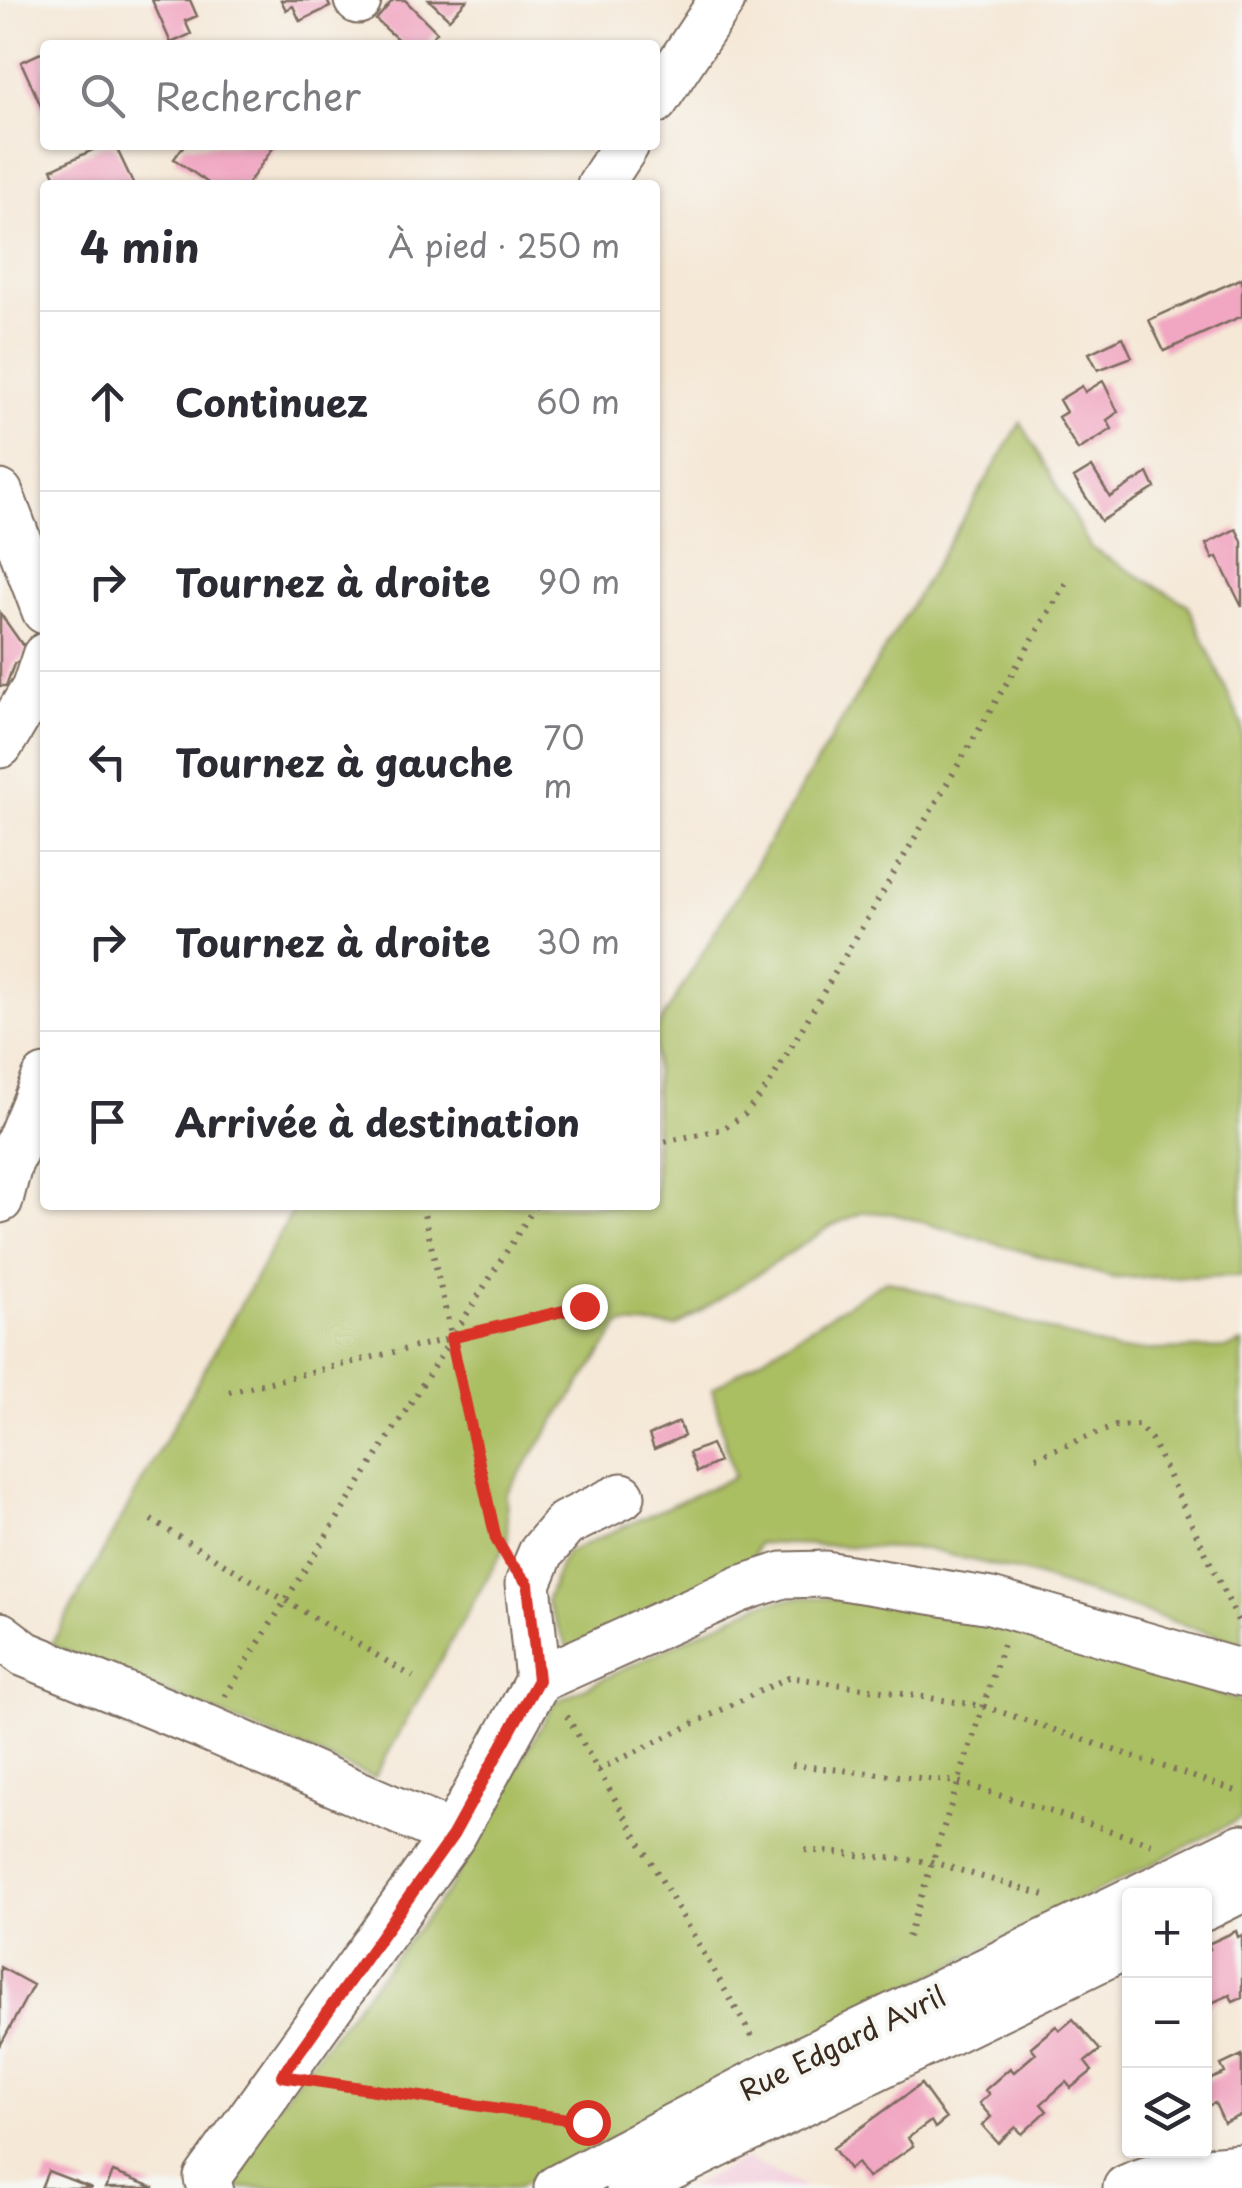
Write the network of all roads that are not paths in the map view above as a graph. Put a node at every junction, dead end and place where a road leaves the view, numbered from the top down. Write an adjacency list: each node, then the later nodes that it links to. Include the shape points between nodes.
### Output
1 (722, 0): 2 (street)
2 (660, 93)
3 (623, 150): 4 (street)
4 (603, 180)
5 (0, 493): 6 (street)
6 (40, 598)
7 (40, 671): 8 (street)
8 (0, 745)
9 (40, 1090): 10 (street)
10 (0, 1200)
11 (622, 1496): 14 (street, via 566,1524 541,1553 528,1584)
12 (0, 1635): 15 (street, via 25,1654)
13 (1242, 1673): 14 (street, via 991,1601 825,1574 783,1575 740,1589)
14 (538, 1680): 15 (street)
15 (453, 1835): 23 (street, via 207,2178)
16 (1242, 1846): 17 (street)
17 (1157, 1888)
18 (1242, 1889): 19 (street)
19 (1212, 1904)
20 (1122, 1905): 24 (street, Rue Edgard Avril, via 773,2074)
21 (1122, 1948): 25 (street, Rue Edgard Avril)
22 (1242, 2167): 26 (street)
23 (210, 2188)
24 (557, 2188)
25 (629, 2188)
26 (1126, 2188)

